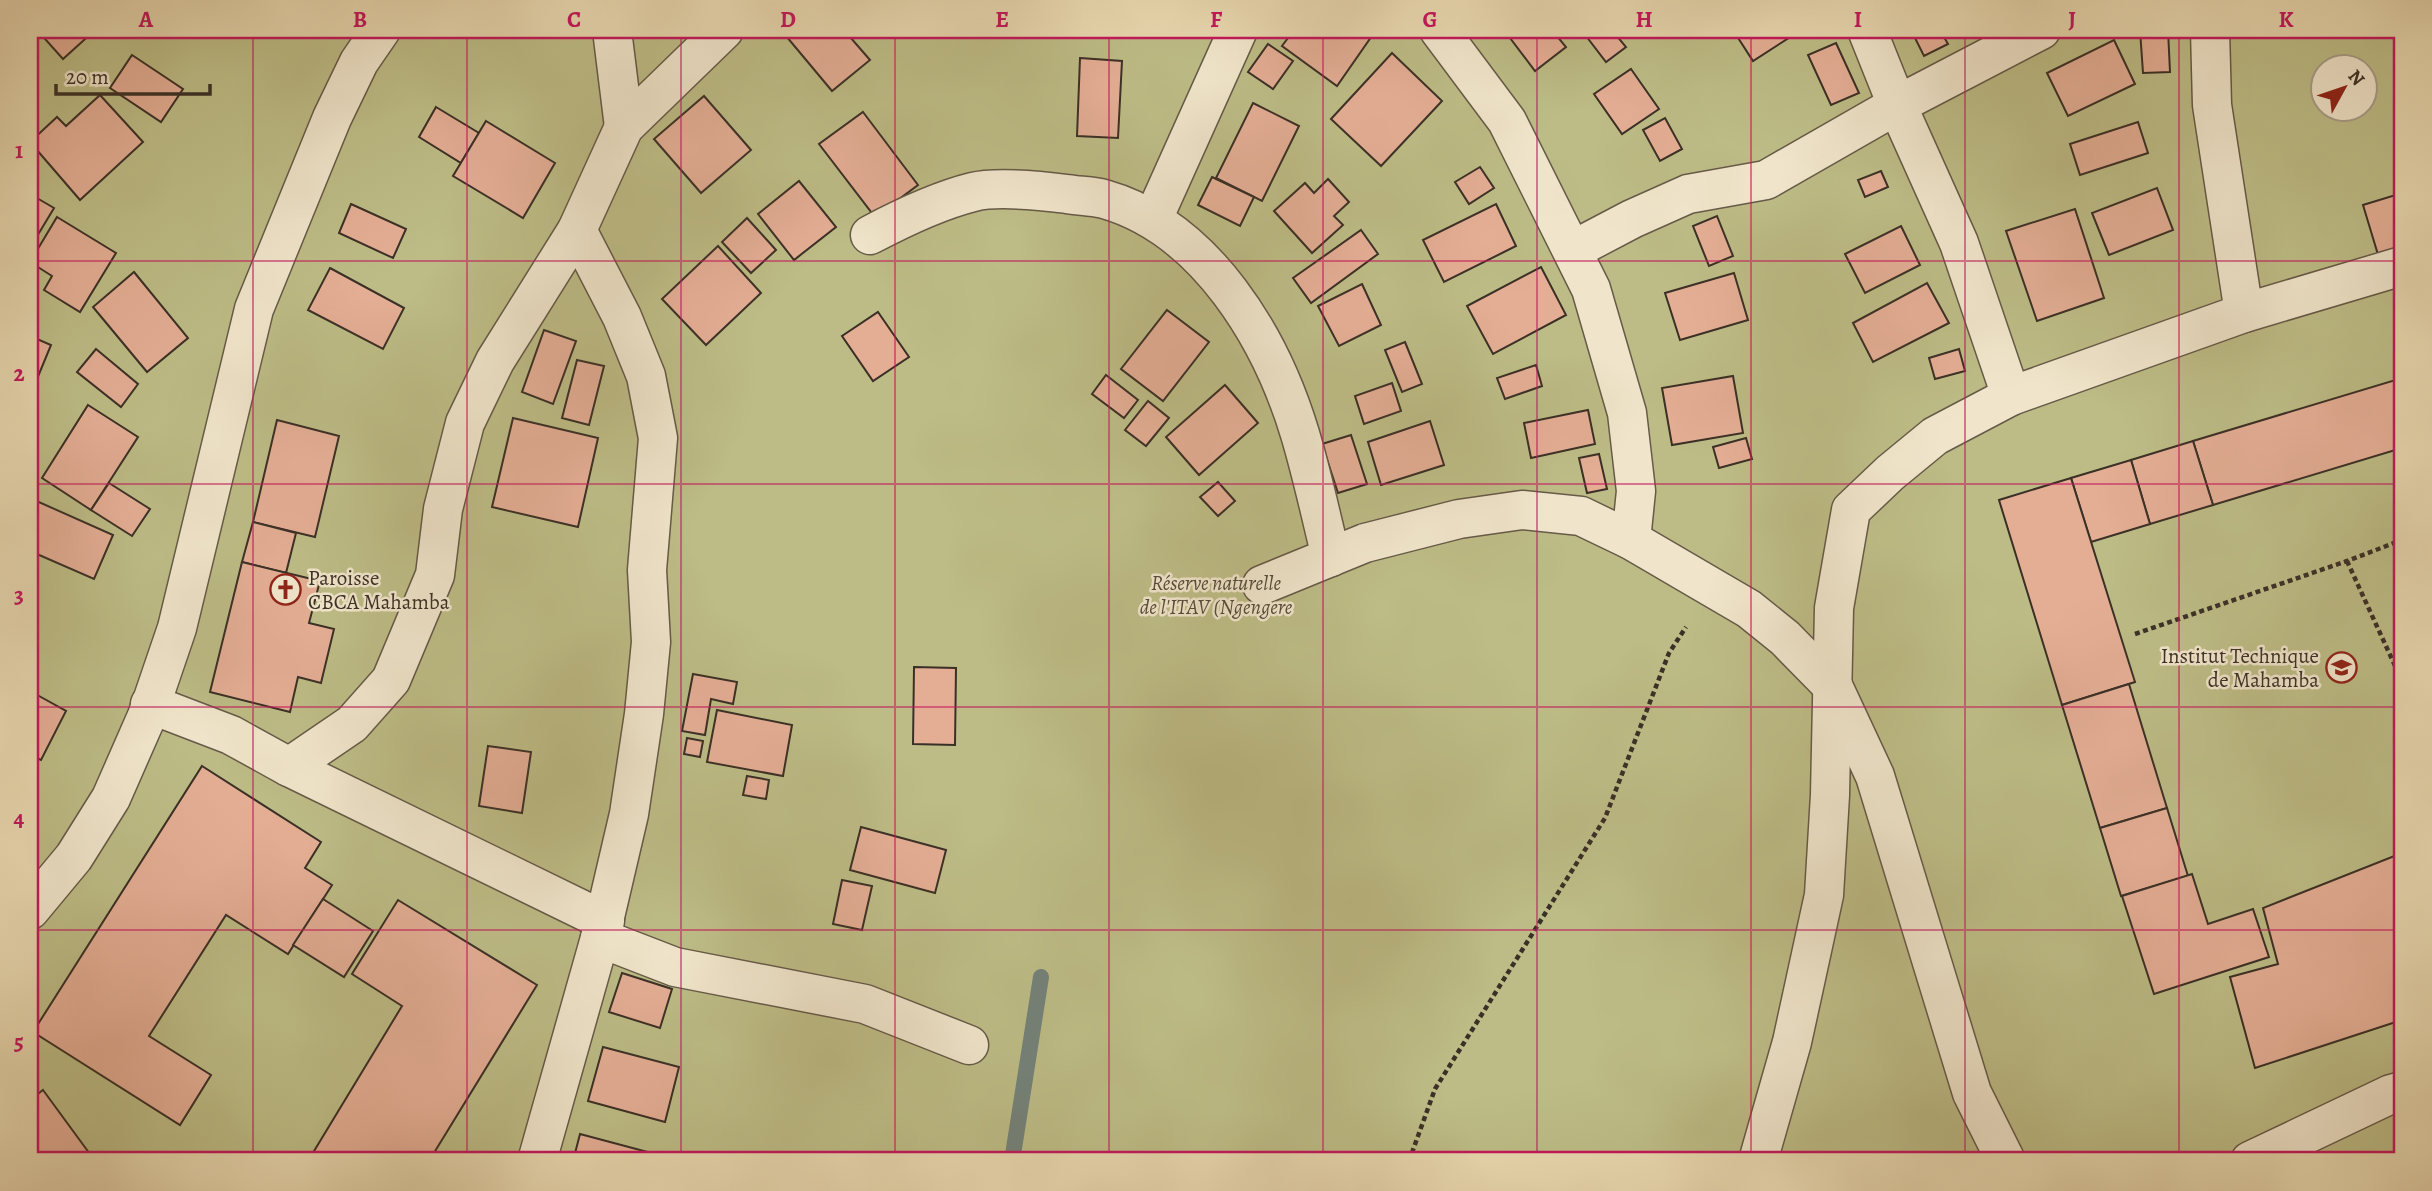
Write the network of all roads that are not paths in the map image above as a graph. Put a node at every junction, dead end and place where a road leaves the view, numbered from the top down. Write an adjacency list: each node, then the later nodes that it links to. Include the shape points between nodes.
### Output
1 (381, 30): 22 (street, via 359,62 332,118 254,309 177,628)
2 (612, 30): 10 (street)
3 (724, 30): 10 (street)
4 (1238, 30): 11 (street)
5 (1439, 30): 14 (street, via 1507,121)
6 (1867, 30): 9 (street)
7 (2041, 30): 9 (street)
8 (2210, 30): 16 (street, via 2212,105)
9 (1897, 105): 14 (street, via 1766,180 1688,194); 17 (street, via 1959,243)
10 (624, 127): 12 (street)
11 (1153, 219): 13 (street, via 1104,199 1037,190 975,192 905,216); 19 (street, via 1220,277 1266,350 1299,432)
12 (577, 230): 23 (street, via 495,361 465,423 443,509 435,575 391,680 352,724); 25 (street, via 622,317 646,376 658,438 647,570 651,642 644,714 629,814)
13 (870, 235)
14 (1573, 250): 18 (street, via 1591,289 1627,413 1636,491)
15 (2402, 266): 16 (street)
16 (2244, 313): 17 (street)
17 (2011, 396): 21 (street, via 1935,436 1851,510 1834,608)
18 (1631, 540): 19 (street, via 1581,516 1522,510 1459,519 1365,543); 21 (street, via 1749,609)
19 (1331, 557): 20 (street)
20 (1262, 585)
21 (1834, 688): 29 (street, via 1824,895 1792,1042); 30 (street, via 1875,776 1972,1093)
22 (150, 704): 23 (street, via 231,736); 24 (street, via 111,798 74,857)
23 (289, 767): 25 (street)
24 (30, 910)
25 (603, 930): 26 (street, via 675,967 865,1004); 28 (street)
26 (969, 1045)
27 (2402, 1091): 31 (street)
28 (537, 1161)
29 (1758, 1161)
30 (2006, 1161)
31 (2250, 1161)

